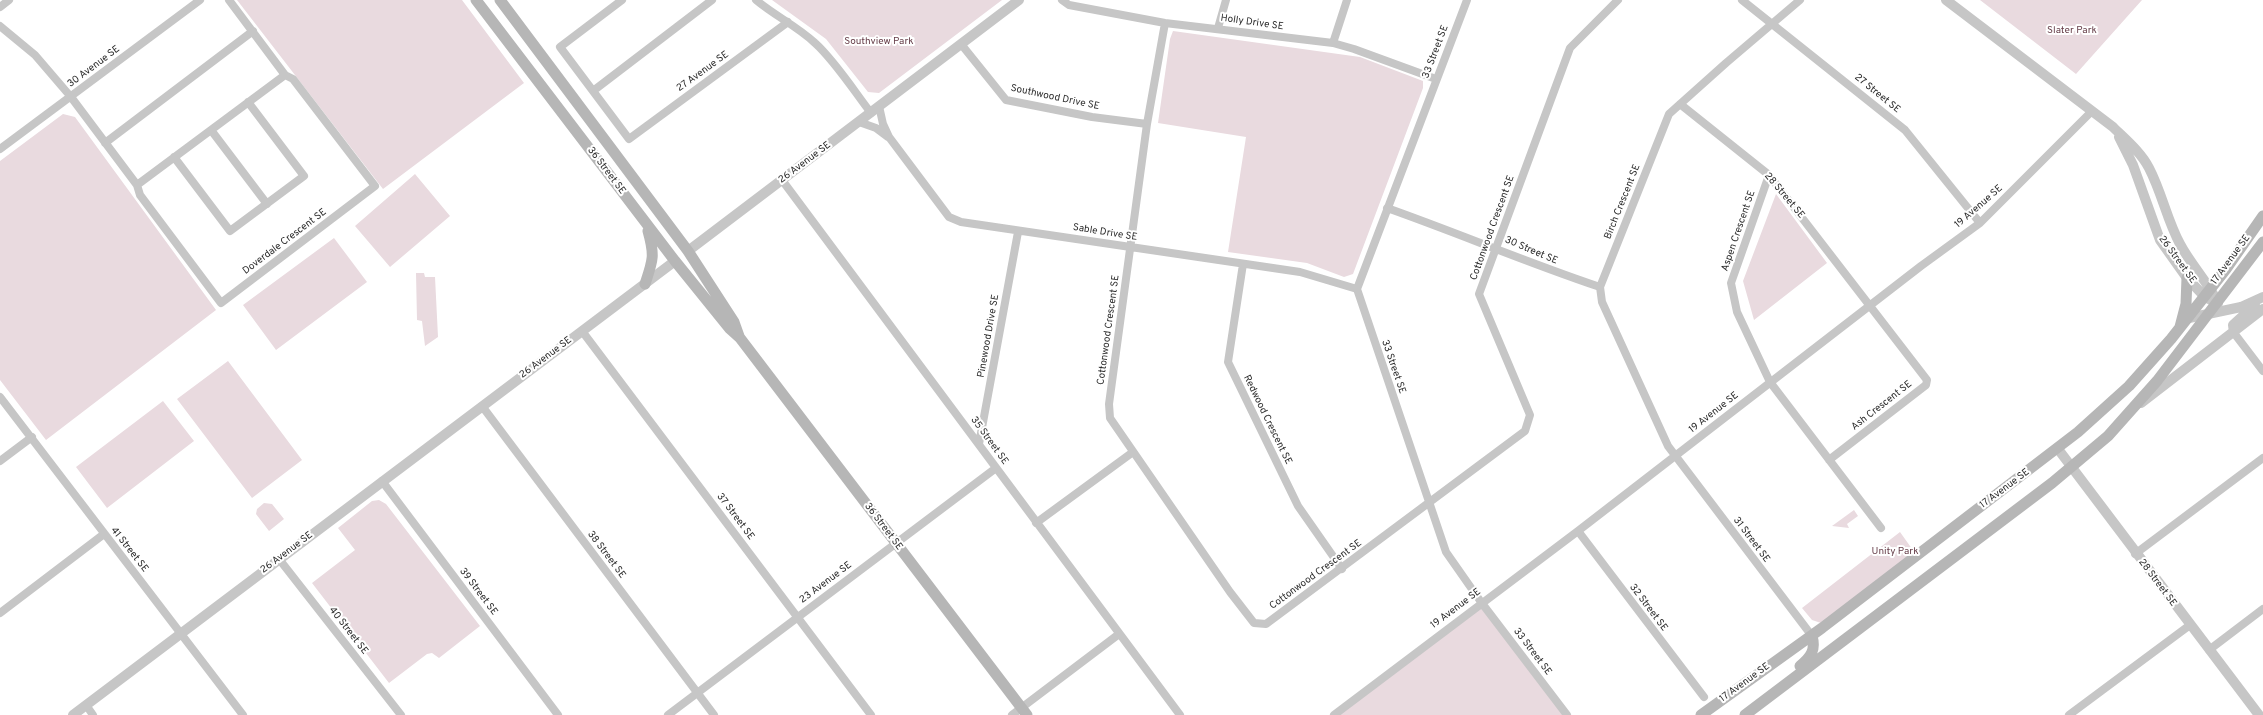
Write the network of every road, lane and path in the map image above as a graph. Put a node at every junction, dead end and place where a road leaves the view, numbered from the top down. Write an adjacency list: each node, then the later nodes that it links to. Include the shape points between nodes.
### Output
1 (9, 0): 18 (street)
2 (200, 0): 30 (street, 30 Avenue SE)
3 (229, 0): 24 (street, Doverdale Crescent SE)
4 (476, 0): 51 (main road, 36 Street SE)
5 (500, 0): 56 (main road, 36 Street SE)
6 (622, 0): 29 (street, via 560,47)
7 (712, 0): 29 (street)
8 (756, 0): 19 (street)
9 (1019, 0): 26 (street, 26 Avenue SE)
10 (1062, 0): 20 (street, Holly Drive SE, via 1069,5)
11 (1226, 0): 23 (street)
12 (1347, 0): 25 (street)
13 (1467, 0): 28 (street, 33 Street SE)
14 (1618, 0): 55 (street, Cottonwood Crescent SE, via 1570,48)
15 (1742, 0): 21 (street, 27 Street SE)
16 (1800, 0): 21 (street, Birch Crescent SE)
17 (1946, 0): 34 (street, 26 Street SE)
18 (0, 8)
19 (788, 22): 29 (street, 27 Avenue SE, via 629,139); 35 (street, via 817,45)
20 (1165, 23): 23 (street, Holly Drive SE); 37 (street, Cottonwood Crescent SE)
21 (1773, 24): 32 (street, Birch Crescent SE); 50 (street, 27 Street SE, via 1906,130)
22 (0, 26): 30 (street, via 35,55)
23 (1218, 28): 25 (street, Holly Drive SE)
24 (253, 31): 27 (street, Doverdale Crescent SE); 41 (street)
25 (1333, 43): 28 (street, Holly Drive SE)
26 (960, 44): 33 (street, 26 Avenue SE); 37 (street, Southwood Drive SE, via 1006,100 1092,117)
27 (285, 75): 31 (street); 46 (street, Doverdale Crescent SE, via 293,79 375,186 221,303 140,195)
28 (1436, 79): 48 (street, 33 Street SE)
29 (593, 91)
30 (71, 97): 41 (street, Doverdale Crescent SE); 42 (street, 30 Avenue SE)
31 (248, 102): 39 (street); 47 (street, via 304,176)
32 (1680, 104): 44 (street, 28 Street SE); 61 (street, Birch Crescent SE, via 1669,114)
33 (879, 106): 35 (street, 26 Avenue SE); 40 (street, Sable Drive SE)
34 (2092, 111): 38 (street, 26 Street SE); 50 (street, 19 Avenue SE)
35 (871, 113): 36 (street, 26 Avenue SE)
36 (859, 122): 40 (street, Sable Drive SE, via 876,128); 45 (street, 26 Avenue SE)
37 (1147, 124): 54 (street, Cottonwood Crescent SE)
38 (2113, 127): 59 (street, 26 Street SE, via 2132,165 2160,240); 63 (street, 26 Street SE, via 2149,167 2175,236)
39 (211, 130): 43 (street); 47 (street)
40 (889, 137): 52 (street, Sable Drive SE, via 949,217 961,222)
41 (105, 143): 46 (street, Doverdale Crescent SE)
42 (0, 149)
43 (174, 157): 46 (street); 47 (street, via 230,231)
44 (1769, 175): 66 (street, 28 Street SE); 75 (street, Aspen Crescent SE, via 1731,283 1737,312)
45 (782, 180): 56 (street, 26 Avenue SE); 80 (street, 35 Street SE)
46 (137, 185)
47 (267, 204)
48 (1387, 208): 55 (street, 30 Street SE); 62 (street, 33 Street SE)
49 (2263, 216): 63 (main road, 17 Avenue SE)
50 (1980, 223): 66 (street, 19 Avenue SE)
51 (646, 224): 57 (main road, 36 Street SE); 60 (main road, via 654,259)
52 (1018, 232): 54 (street, Sable Drive SE); 80 (street, Pinewood Drive SE)
53 (2263, 242): 65 (main road, 17 Avenue SE)
54 (1130, 247): 58 (street, Sable Drive SE); 82 (street, Cottonwood Crescent SE, via 1109,404 1110,418)
55 (1496, 247): 61 (street, 30 Street SE, via 1549,270); 90 (street, Cottonwood Crescent SE, via 1479,294 1530,415 1525,431)
56 (688, 251): 57 (street, 26 Avenue SE); 73 (main road, 36 Street SE, via 734,322)
57 (675, 261): 60 (street, 26 Avenue SE); 73 (main road, 36 Street SE)
58 (1243, 264): 62 (street, Sable Drive SE, via 1300,272); 98 (street, Redwood Crescent SE, via 1228,362 1298,506)
59 (2187, 278): 63 (street, 26 Street SE); 70 (main road, via 2186,304)
60 (645, 284): 71 (street, 26 Avenue SE)
61 (1600, 287): 83 (street, via 1602,302)
62 (1357, 290): 90 (street, 33 Street SE)
63 (2208, 293): 65 (street, 26 Street SE); 69 (main road, 17 Avenue SE)
64 (2263, 298): 68 (street, via 2241,307); 72 (street, via 2233,325)
65 (2218, 303): 68 (main road, 17 Avenue SE)
66 (1871, 305): 75 (street, 19 Avenue SE); 85 (street, Ash Crescent SE, via 1927,380 1926,385)
67 (2263, 309): 72 (street, 17 Avenue SE)
68 (2210, 313): 69 (street); 78 (main road, 17 Avenue SE)
69 (2189, 318): 70 (main road, 17 Avenue SE)
70 (2179, 330): 81 (main road, 17 Avenue SE, via 2129,386)
71 (582, 331): 77 (street, 26 Avenue SE); 102 (street, 37 Street SE)
72 (2234, 333): 74 (street); 78 (street, 17 Avenue SE)
73 (740, 338): 95 (main road, 36 Street SE)
74 (2263, 371)
75 (1770, 382): 83 (street, 19 Avenue SE); 85 (street)
76 (0, 397): 79 (street, 41 Street SE)
77 (482, 406): 89 (street, 26 Avenue SE); 108 (street, 38 Street SE)
78 (2136, 407): 87 (main road, 17 Avenue SE, via 2108,436)
79 (32, 437): 86 (street); 94 (street, 41 Street SE)
80 (979, 444): 88 (street, 35 Street SE)
81 (2058, 448): 87 (street, 28 Street SE); 106 (main road, 17 Avenue SE)
82 (1134, 452): 91 (street); 98 (street, Cottonwood Crescent SE, via 1254,623 1266,624)
83 (1674, 456): 93 (street, 19 Avenue SE); 106 (street, 31 Street SE)
84 (2263, 458): 96 (street)
85 (1829, 460): 92 (street)
86 (0, 461)
87 (2071, 467): 96 (street, 28 Street SE); 110 (main road, 17 Avenue SE)
88 (996, 468): 91 (street, 35 Street SE); 95 (street, 23 Avenue SE)
89 (382, 481): 97 (street, 26 Avenue SE); 117 (street, 39 Street SE)
90 (1429, 504): 98 (street, Cottonwood Crescent SE); 99 (street, 33 Street SE, via 1446,552)
91 (1036, 523): 105 (street, 35 Street SE)
92 (1881, 528)
93 (1578, 532): 99 (street, 19 Avenue SE); 109 (street, 32 Street SE)
94 (104, 534): 101 (street); 104 (street, 41 Street SE)
95 (896, 544): 102 (street, 23 Avenue SE); 112 (main road, 36 Street SE)
96 (2135, 554): 103 (street, 28 Street SE)
97 (279, 559): 104 (street, 26 Avenue SE); 116 (street, 40 Street SE)
98 (1342, 569)
99 (1481, 602): 123 (street, 19 Avenue SE); 124 (street, 33 Street SE)
100 (2263, 609): 107 (street)
101 (0, 613)
102 (798, 617): 108 (street, 23 Avenue SE); 120 (street, 37 Street SE)
103 (2190, 625): 107 (street, 28 Street SE); 127 (street)
104 (180, 633): 111 (street, 26 Avenue SE); 115 (street, 41 Street SE)
105 (1119, 634): 112 (street); 122 (street, 35 Street SE)
106 (1812, 636): 110 (main road, via 1815,645 1809,658 1772,687); 125 (main road, 17 Avenue SE)
107 (2209, 650): 128 (street, 28 Street SE)
108 (697, 693): 118 (street, 23 Avenue SE); 119 (street, 38 Street SE)
109 (1704, 696)
110 (1765, 700): 126 (main road, 17 Avenue SE)
111 (86, 705): 113 (street, 26 Avenue SE); 114 (street)
112 (1024, 712): 121 (street)
113 (73, 715)
114 (93, 715)
115 (243, 715)
116 (401, 715)
117 (558, 715)
118 (668, 715)
119 (714, 715)
120 (871, 715)
121 (1012, 715)
122 (1180, 715)
123 (1334, 715)
124 (1567, 715)
125 (1701, 715)
126 (1745, 715)
127 (2069, 715)
128 (2258, 715)

